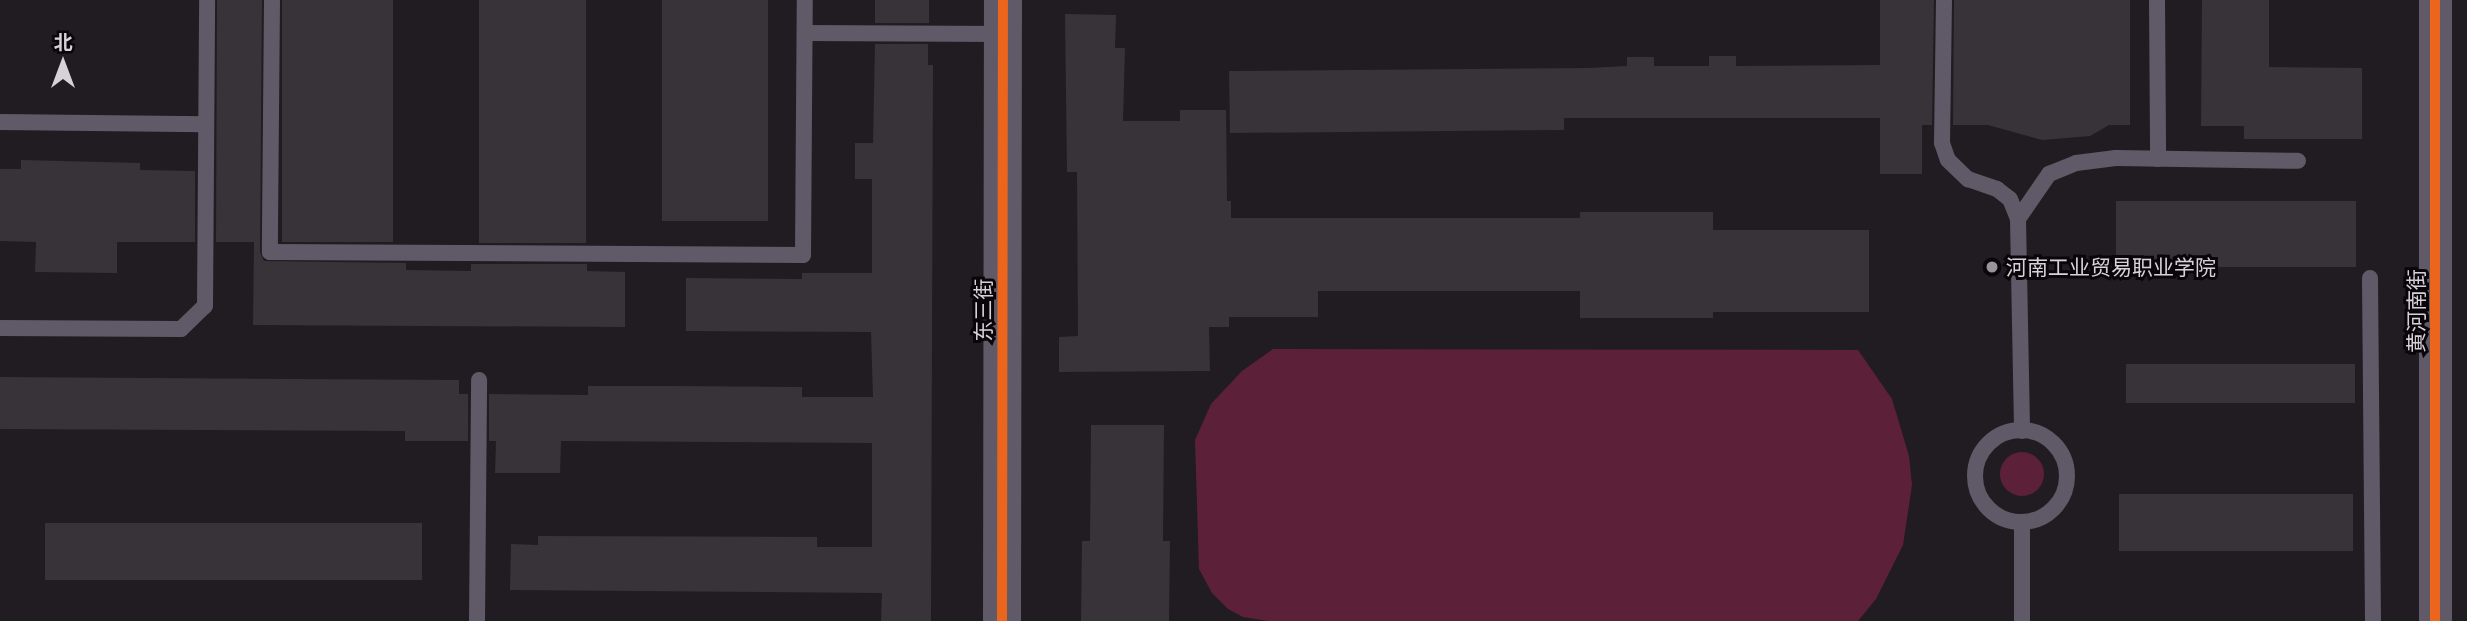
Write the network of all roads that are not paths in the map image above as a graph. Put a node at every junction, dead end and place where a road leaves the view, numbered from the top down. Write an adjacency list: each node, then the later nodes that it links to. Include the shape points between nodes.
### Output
1 (207, 0): 10 (lane)
2 (272, 0): 8 (lane, via 270,252 803,255)
3 (805, 0): 8 (lane)
4 (1944, 0): 13 (lane, via 1942,143 1948,160 1968,179 2010,199)
5 (2157, 0): 11 (lane)
6 (2435, 0): 23 (street, 黄河南街)
7 (1003, 17): 8 (lane); 20 (street, 东三街)
8 (805, 33)
9 (0, 122): 10 (lane)
10 (206, 124): 15 (lane, via 205,306 181,329)
11 (2158, 159): 12 (lane); 13 (lane, via 2076,163 2049,174)
12 (2298, 161)
13 (2018, 219): 17 (lane)
14 (2370, 278): 22 (lane)
15 (0, 328)
16 (479, 380): 19 (lane)
17 (2021, 431): 18 (lane, via 2045,436 2057,446 2068,476 2058,505 2045,516); 18 (lane, via 1999,435 1986,445 1975,475 1985,505 1997,516)
18 (2022, 522): 21 (lane)
19 (477, 621)
20 (1002, 621)
21 (2022, 621)
22 (2373, 621)
23 (2435, 621)

